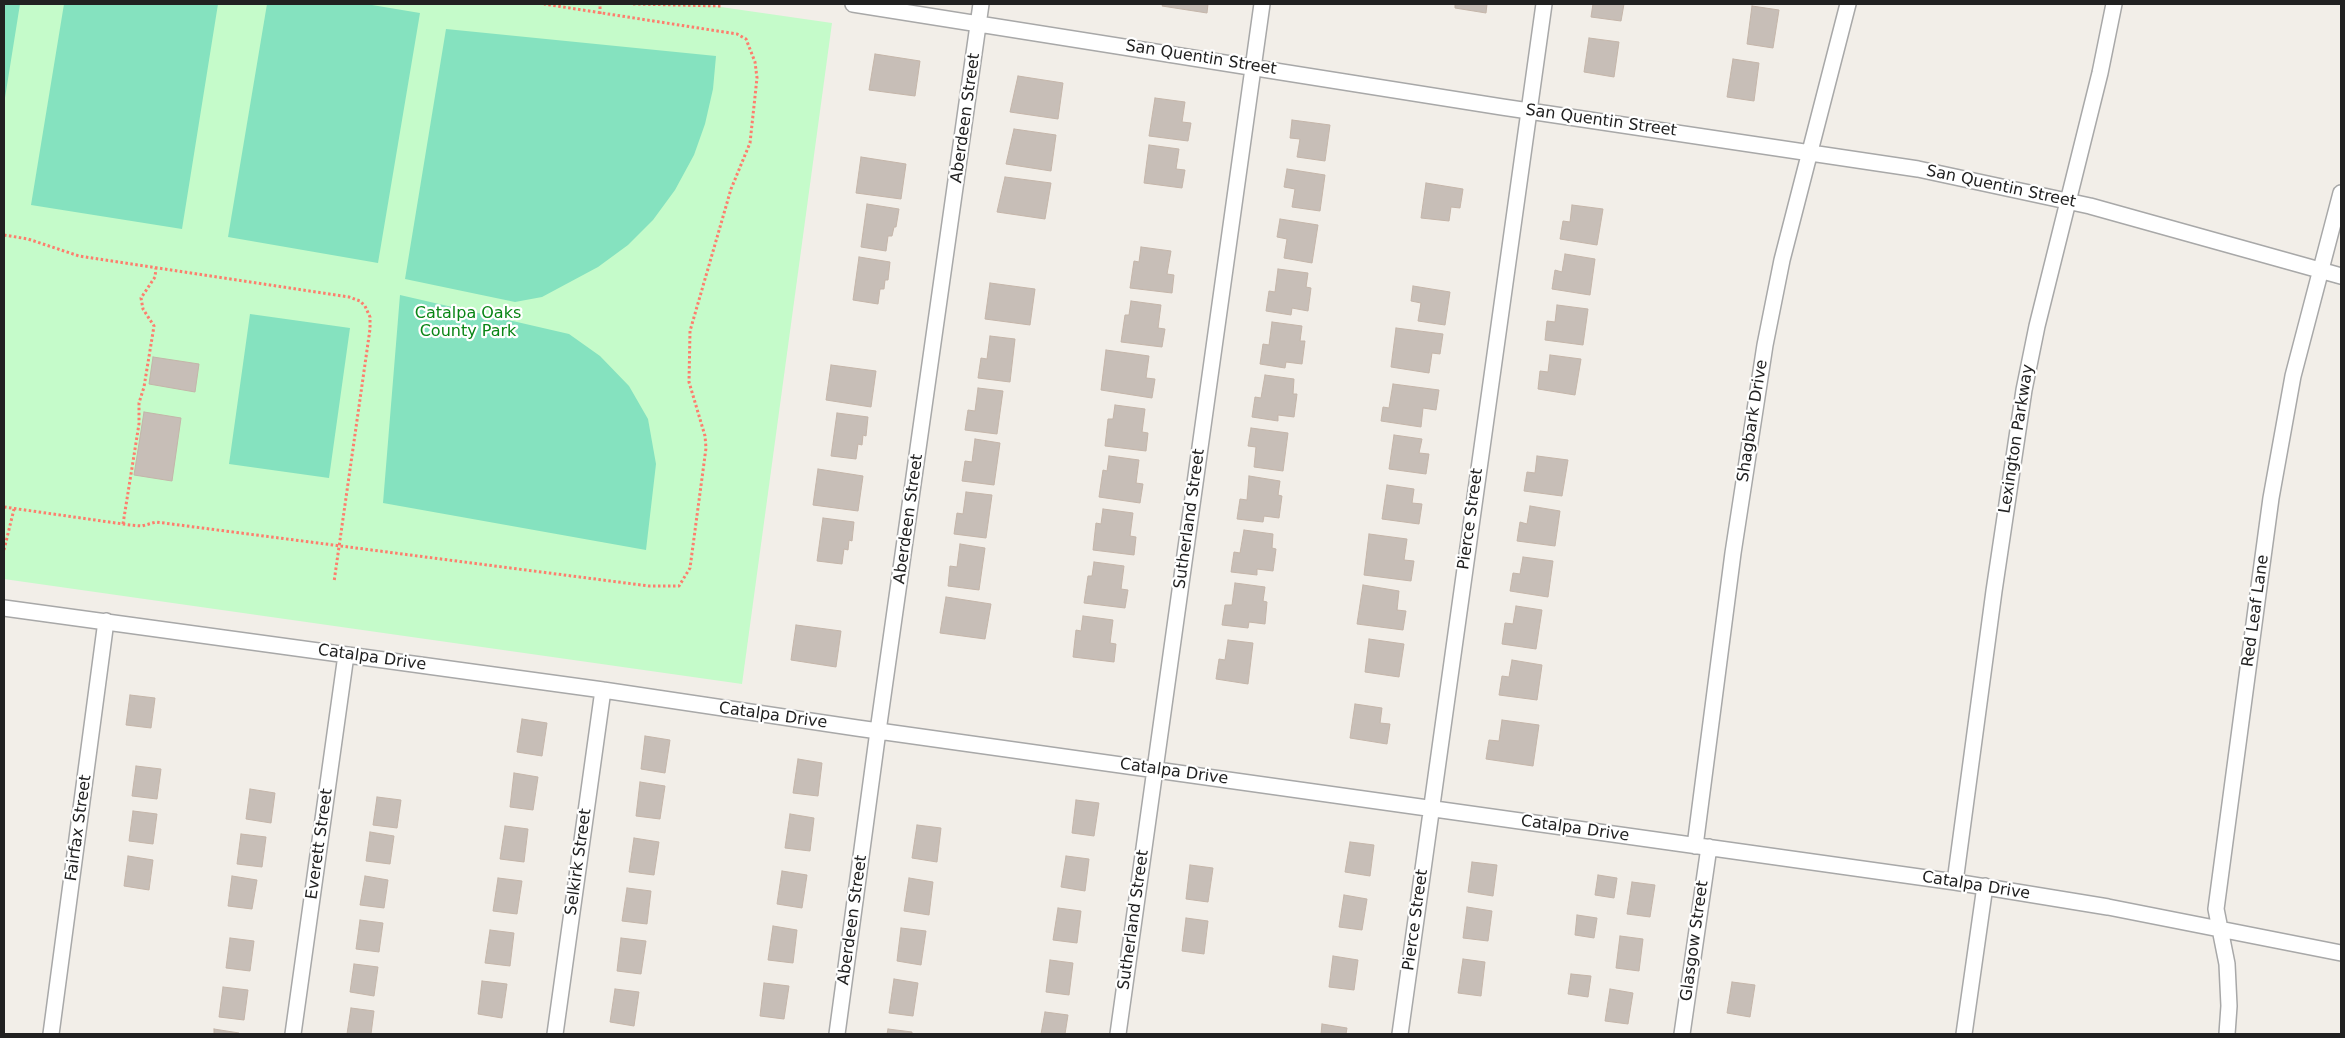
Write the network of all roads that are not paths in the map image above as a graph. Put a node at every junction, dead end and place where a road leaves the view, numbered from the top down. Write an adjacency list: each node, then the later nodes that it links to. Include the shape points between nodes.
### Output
1 (853, 4): 7 (street, San Quentin Street)
2 (981, 4): 7 (street, Aberdeen Street)
3 (1262, 4): 8 (street, Sutherland Street)
4 (1544, 4): 9 (street, Pierce Street)
5 (1848, 4): 10 (street, Shagbark Drive)
6 (2114, 4): 12 (street, Lexington Parkway)
7 (979, 23): 8 (street, San Quentin Street); 19 (street, Aberdeen Street)
8 (1253, 66): 9 (street, San Quentin Street); 20 (street, Sutherland Street)
9 (1529, 111): 10 (street, San Quentin Street); 21 (street, Pierce Street)
10 (1810, 152): 12 (street, San Quentin Street, via 1918,169); 22 (street, Shagbark Drive, via 1782,260 1752,424)
11 (2341, 193): 13 (street, Red Leaf Lane)
12 (2068, 201): 13 (street, San Quentin Street); 23 (street, Lexington Parkway, via 2037,326 2019,418)
13 (2321, 271): 14 (street, San Quentin Street); 25 (street, Red Leaf Lane, via 2293,376 2272,488 2217,899)
14 (2341, 276)
15 (4, 608): 16 (street, Catalpa Drive)
16 (106, 621): 17 (street, Catalpa Drive); 27 (street, Fairfax Street)
17 (346, 655): 18 (street, Catalpa Drive); 28 (street, Everett Street)
18 (603, 690): 19 (street, Catalpa Drive); 29 (street, Selkirk Street)
19 (878, 731): 20 (street, Catalpa Drive); 30 (street, Aberdeen Street)
20 (1155, 769): 21 (street, Catalpa Drive); 31 (street, Sutherland Street)
21 (1432, 809): 22 (street, Catalpa Drive); 32 (street, Pierce Street)
22 (1702, 846): 23 (street, Catalpa Drive); 33 (street, Glasgow Street)
23 (1955, 882): 24 (street, Catalpa Drive)
24 (1985, 886): 25 (street, Catalpa Drive); 34 (street)
25 (2219, 930): 26 (street, Catalpa Drive); 35 (street, Red Leaf Lane, via 2229,987)
26 (2341, 953)
27 (51, 1034)
28 (293, 1034)
29 (555, 1034)
30 (837, 1034)
31 (1118, 1034)
32 (1400, 1034)
33 (1682, 1034)
34 (1964, 1034)
35 (2227, 1034)

